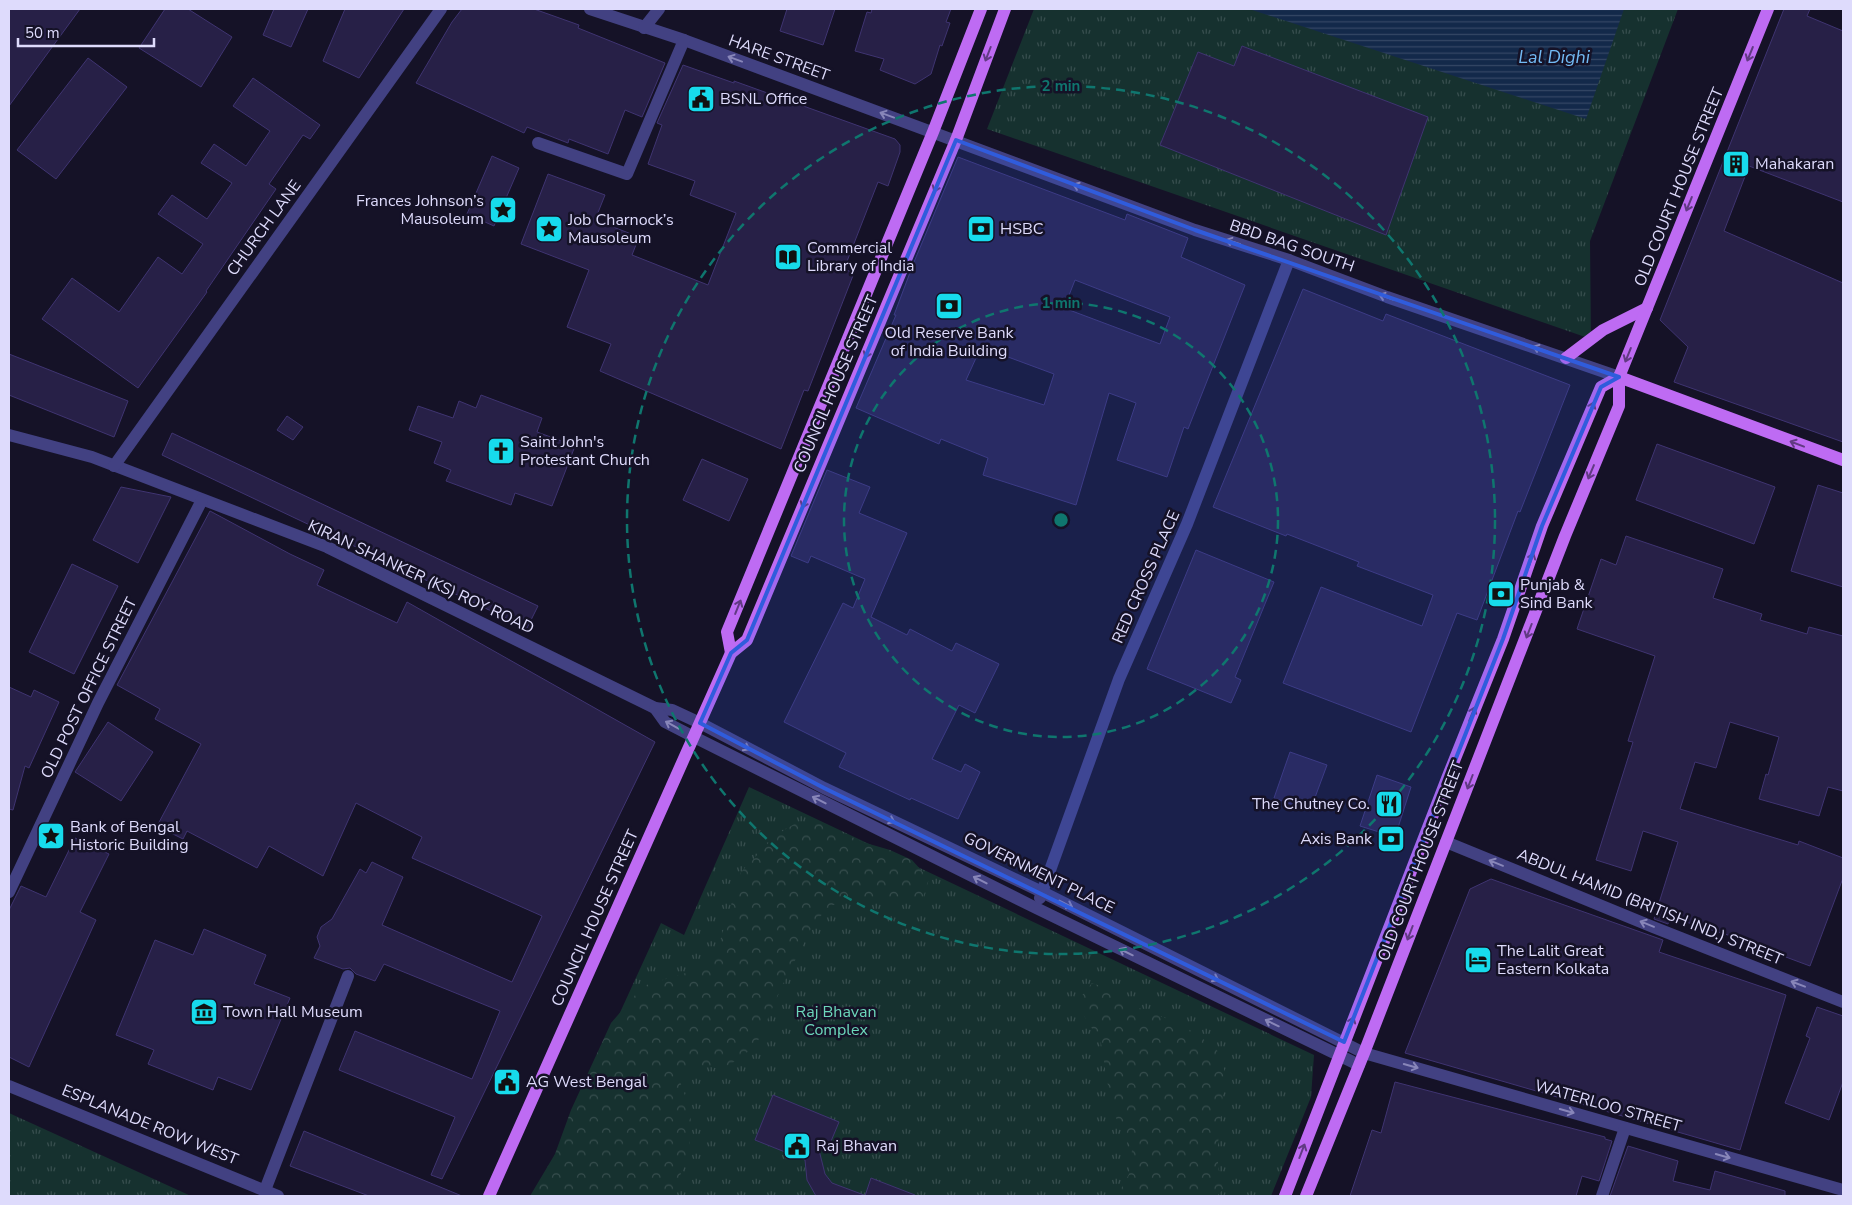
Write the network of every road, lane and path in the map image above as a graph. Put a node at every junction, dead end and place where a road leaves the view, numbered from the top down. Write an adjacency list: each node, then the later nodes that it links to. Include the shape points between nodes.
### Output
1 (440, 9): 18 (street, CHURCH LANE)
2 (590, 9): 7 (street, HARE STREET)
3 (659, 9): 7 (street)
4 (981, 9): 9 (main road, COUNCIL HOUSE STREET)
5 (1005, 9): 10 (main road, COUNCIL HOUSE STREET, one-way to 10)
6 (1768, 9): 13 (main road, OLD COURT HOUSE STREET, one-way to 13)
7 (644, 28): 8 (street, HARE STREET)
8 (684, 40): 9 (street, HARE STREET, one-way to 8); 11 (street, via 627,174)
9 (933, 132): 10 (street, HARE STREET); 20 (main road, COUNCIL HOUSE STREET, one-way to 9, via 727,632)
10 (956, 140): 12 (street, BBD BAG SOUTH, one-way to 10, via 1195,230); 20 (main road, COUNCIL HOUSE STREET, one-way to 20, via 748,640)
11 (538, 143)
12 (1289, 260): 14 (street, BBD BAG SOUTH, one-way to 12); 26 (street, RED CROSS PLACE, via 1187,524 1119,679)
13 (1647, 308): 14 (main road, via 1603,330); 15 (main road, OLD COURT HOUSE STREET, one-way to 15)
14 (1566, 358): 15 (street, BBD BAG SOUTH)
15 (1619, 376): 17 (main road, one-way to 15); 24 (main road, OLD COURT HOUSE STREET, one-way to 24, via 1619,406); 30 (main road, one-way to 15, via 1503,639 1542,526 1601,387)
16 (9, 435): 18 (street, KIRAN SHANKER (KS) ROY ROAD)
17 (1843, 460)
18 (114, 466): 19 (street, KIRAN SHANKER (KS) ROY ROAD)
19 (202, 500): 21 (street, KIRAN SHANKER (KS) ROY ROAD, via 327,548); 25 (street, OLD POST OFFICE STREET, via 98,703)
20 (731, 654): 22 (main road, COUNCIL HOUSE STREET)
21 (655, 708): 22 (street, KIRAN SHANKER (KS) ROY ROAD, via 672,710); 23 (street, one-way to 21, via 665,722)
22 (700, 723): 23 (main road, COUNCIL HOUSE STREET); 26 (street, GOVERNMENT PLACE, one-way to 26, via 824,788)
23 (694, 737): 27 (street, one-way to 23); 39 (main road, COUNCIL HOUSE STREET)
24 (1446, 842): 29 (street, ABDUL HAMID (BRITISH IND.) STREET, one-way to 24); 31 (main road, OLD COURT HOUSE STREET, one-way to 31)
25 (9, 892)
26 (1042, 892): 27 (street, RED CROSS PLACE); 30 (street, GOVERNMENT PLACE, one-way to 30)
27 (1036, 908): 32 (street, one-way to 27)
28 (348, 976): 36 (street)
29 (1843, 1002)
30 (1344, 1042): 31 (street, GOVERNMENT PLACE); 32 (main road)
31 (1364, 1052): 33 (main road, OLD COURT HOUSE STREET); 35 (street, WATERLOO STREET, one-way to 35)
32 (1338, 1055): 33 (street); 40 (main road, one-way to 32)
33 (1359, 1065): 41 (main road, OLD COURT HOUSE STREET)
34 (9, 1086): 36 (street, ESPLANADE ROW WEST)
35 (1625, 1128): 37 (street, WATERLOO STREET, one-way to 37); 42 (street)
36 (264, 1190): 38 (street, ESPLANADE ROW WEST)
37 (1843, 1190)
38 (278, 1196)
39 (489, 1196)
40 (1285, 1196)
41 (1306, 1196)
42 (1602, 1196)

